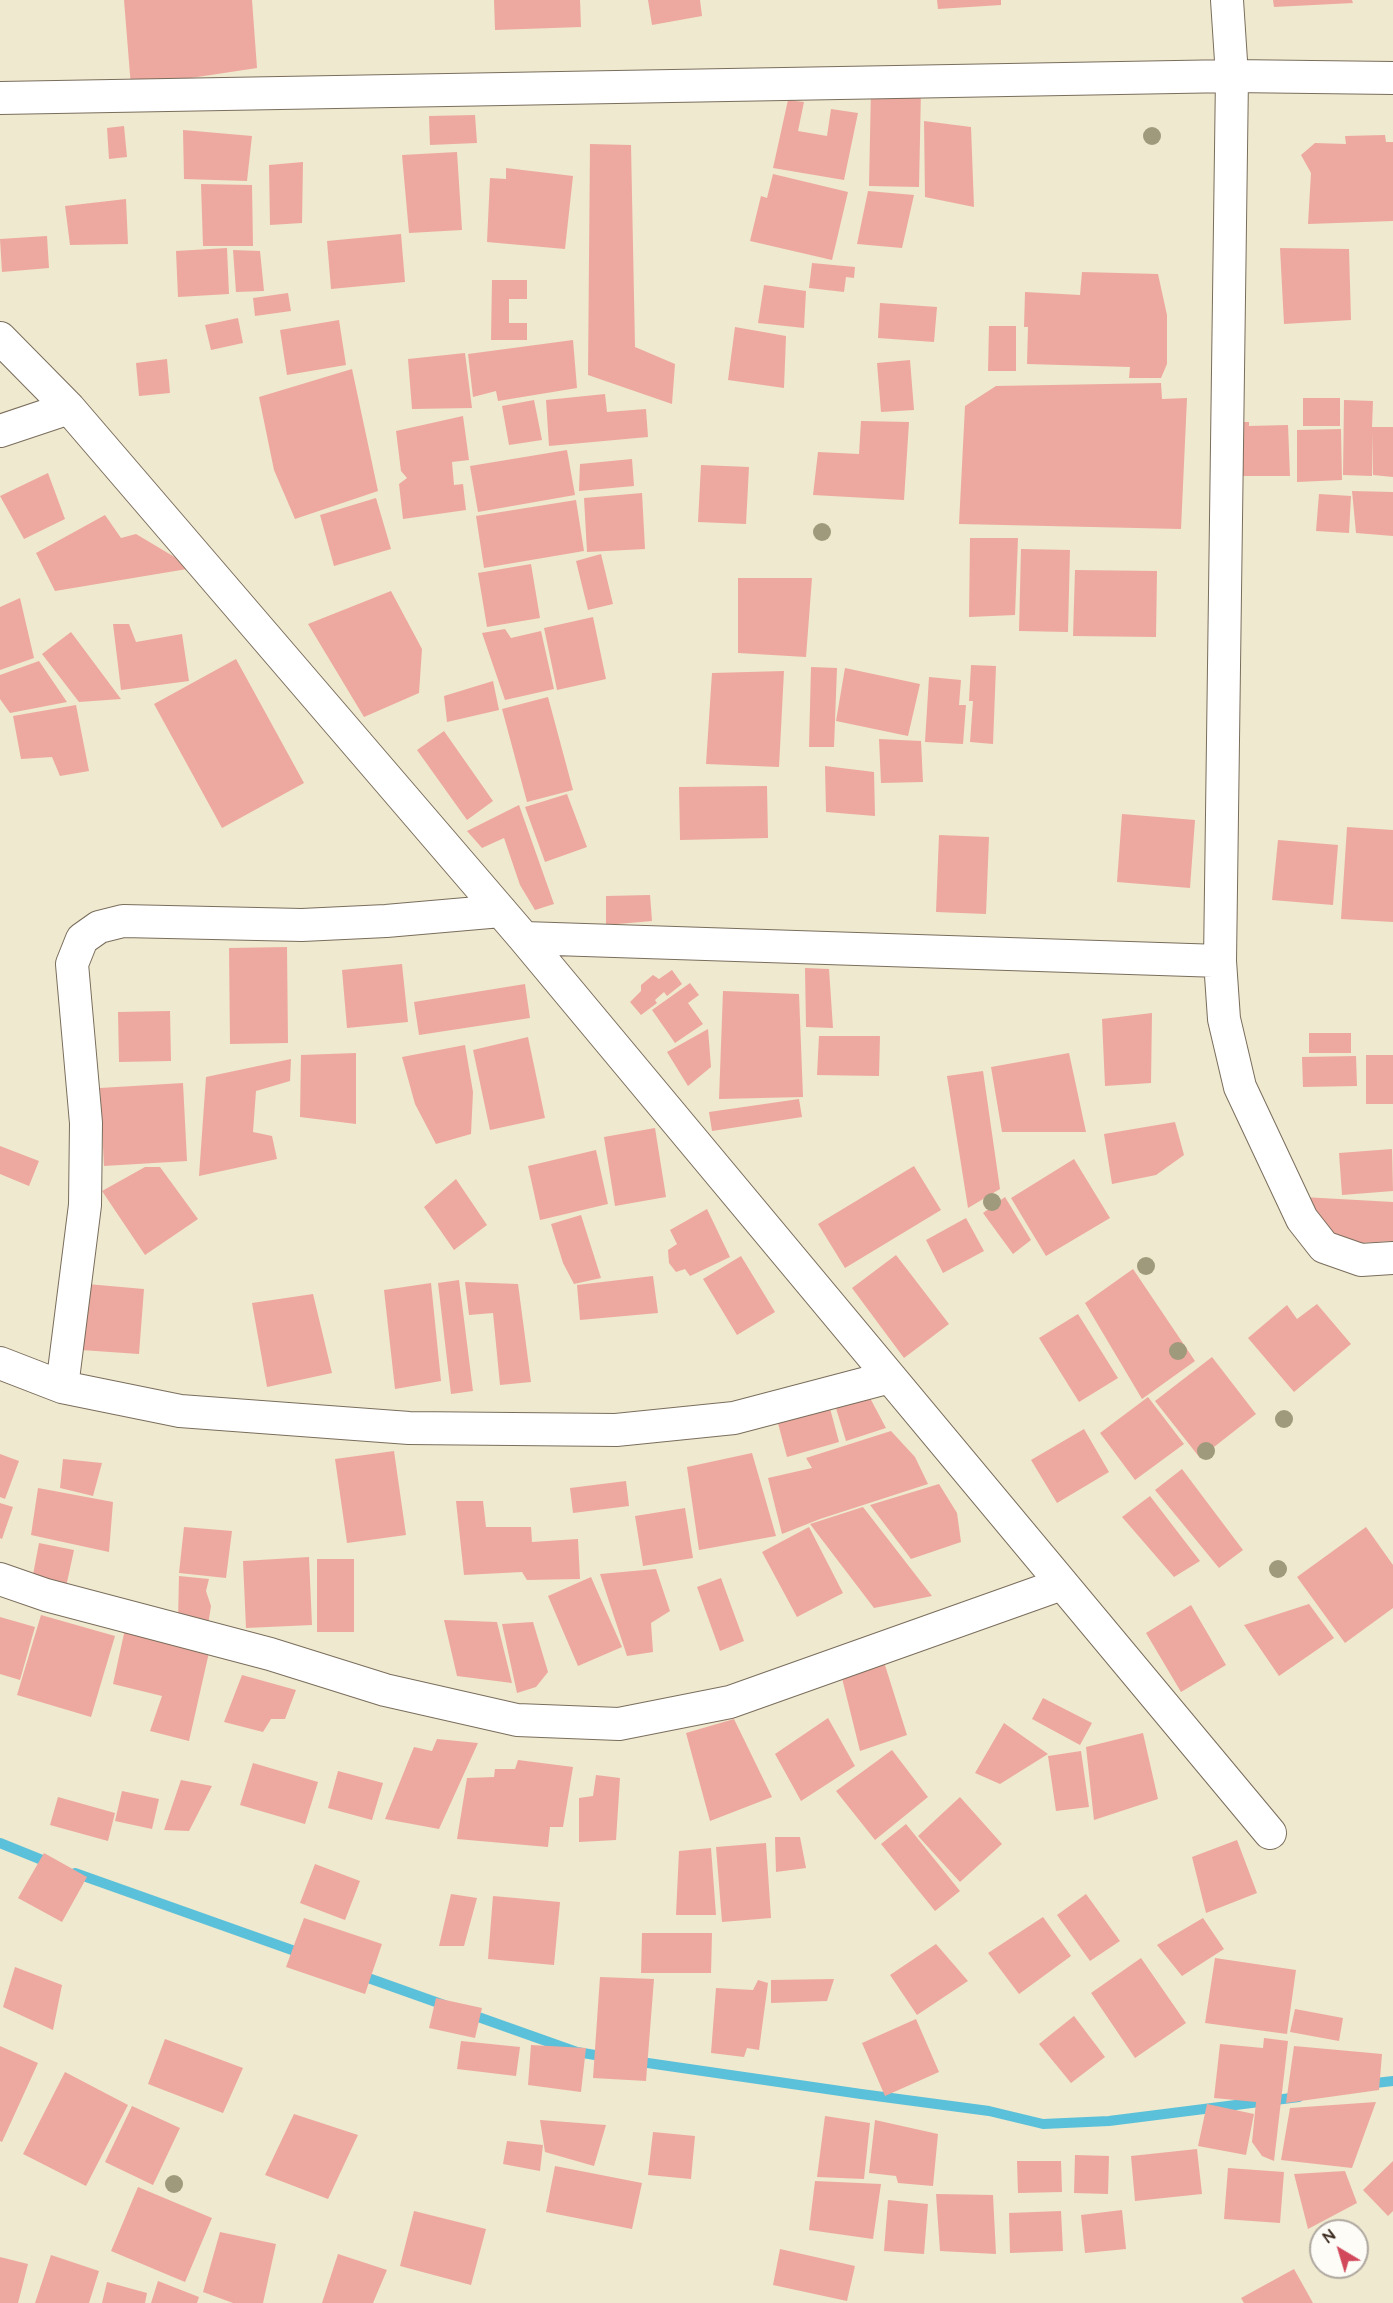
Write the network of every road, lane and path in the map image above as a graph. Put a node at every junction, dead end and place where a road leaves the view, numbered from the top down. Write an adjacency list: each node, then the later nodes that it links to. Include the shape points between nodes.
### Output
1 (1227, 0): 2 (street)
2 (1232, 76): 3 (street); 4 (street); 10 (street)
3 (1393, 78)
4 (0, 98)
5 (0, 338): 6 (street)
6 (69, 408): 7 (street); 8 (street)
7 (0, 431)
8 (501, 911): 9 (street); 14 (street, via 302,925 123,921 99,927 82,939 72,964 86,1123 85,1205)
9 (524, 938): 10 (street); 13 (street)
10 (1220, 961): 11 (street, via 1224,1019 1240,1087 1302,1219 1324,1246 1361,1260)
11 (1393, 1258)
12 (0, 1363): 14 (street)
13 (890, 1377): 14 (street, via 734,1418 616,1430 409,1428 214,1414); 16 (street)
14 (62, 1387)
15 (0, 1579): 16 (street, via 384,1690 518,1720 619,1724 730,1702)
16 (1062, 1584): 17 (street)
17 (1270, 1833)

